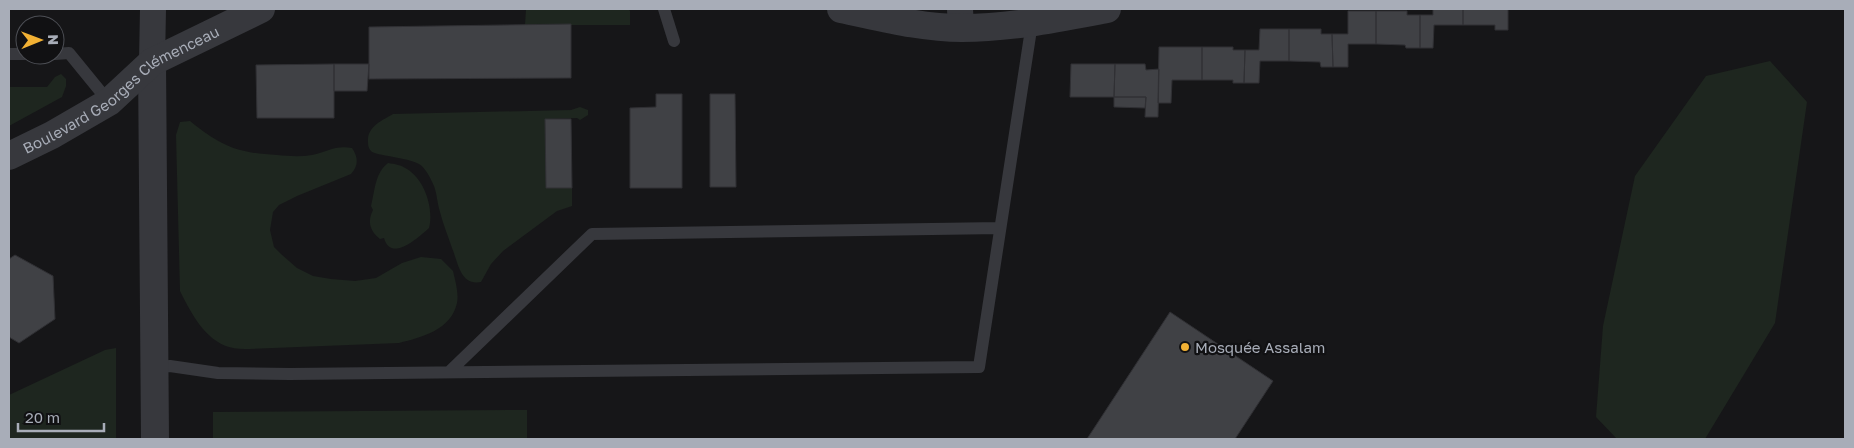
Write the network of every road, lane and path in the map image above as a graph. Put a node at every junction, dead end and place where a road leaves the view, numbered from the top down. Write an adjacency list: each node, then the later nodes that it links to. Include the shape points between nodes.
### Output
1 (153, 9): 10 (street)
2 (261, 9): 10 (street, Boulevard Georges Clémenceau)
3 (664, 9): 8 (lane)
4 (841, 9): 6 (street, via 920,25)
5 (1107, 9): 7 (street)
6 (960, 18): 7 (street, via 1007,26)
7 (1032, 23): 13 (lane)
8 (674, 41)
9 (65, 54): 11 (lane, via 69,54)
10 (152, 62): 11 (street, Boulevard Georges Clémenceau); 14 (street)
11 (109, 102): 12 (street, Boulevard Georges Clémenceau)
12 (9, 156)
13 (1000, 228): 15 (lane, via 592,234); 15 (lane, via 979,367)
14 (155, 367): 15 (lane, via 236,373); 16 (street)
15 (449, 372)
16 (155, 439)

